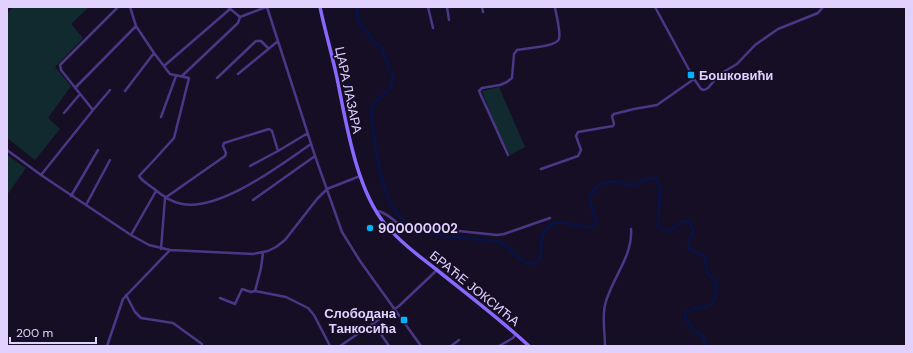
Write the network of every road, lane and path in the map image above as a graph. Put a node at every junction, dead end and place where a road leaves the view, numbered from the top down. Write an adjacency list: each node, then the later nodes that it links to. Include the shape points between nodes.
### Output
1 (118, 7): 26 (street, via 60,65)
2 (130, 7): 15 (street)
3 (266, 7): 13 (street); 17 (street)
4 (320, 7): 44 (main road, ЦАРА ЛАЗАРА, via 349,140)
5 (428, 7): 16 (street)
6 (447, 7): 14 (street)
7 (482, 7): 12 (street)
8 (555, 7): 38 (street, via 558,41 551,45 517,50 514,54 512,78 479,91)
9 (655, 7): 25 (street)
10 (823, 7): 25 (street, via 818,13 778,29 755,45 737,64 718,76 707,89 701,89)
11 (229, 8): 13 (street); 20 (street)
12 (483, 12)
13 (240, 17): 23 (street, via 238,24)
14 (450, 20)
15 (136, 26): 19 (street); 26 (street)
16 (433, 28)
17 (278, 41): 18 (street); 33 (street)
18 (268, 48): 21 (street); 24 (street, via 261,41 256,41)
19 (154, 53): 20 (street); 28 (street)
20 (164, 66): 22 (street, via 170,74)
21 (238, 74)
22 (176, 76): 23 (street); 32 (street)
23 (182, 76): 46 (street, via 189,79 174,137 139,176)
24 (217, 78)
25 (694, 79): 42 (street, via 657,106 614,114 613,126 578,132 576,136 581,149 578,156)
26 (75, 88): 29 (street)
27 (110, 90): 30 (street)
28 (125, 91)
29 (80, 94): 30 (street); 31 (street)
30 (93, 110): 43 (street)
31 (64, 113)
32 (161, 118)
33 (308, 133): 34 (street); 37 (street)
34 (311, 144): 39 (street); 48 (street, via 263,176 214,202 184,204)
35 (7, 150): 43 (street)
36 (98, 150): 47 (street)
37 (278, 151): 41 (street); 48 (street, via 272,131 269,129 225,142 225,156)
38 (508, 155)
39 (315, 156): 45 (street); 49 (street)
40 (110, 160): 50 (street)
41 (250, 166)
42 (541, 169)
43 (41, 176): 47 (street)
44 (360, 176): 45 (street); 51 (main road, ЦАРА ЛАЗАРА)
45 (327, 189): 57 (street, via 286,240); 62 (street, via 345,238)
46 (156, 191): 48 (street); 54 (street)
47 (71, 196): 50 (street)
48 (165, 198): 55 (street)
49 (253, 200)
50 (86, 205): 54 (street)
51 (376, 211): 52 (street, via 382,212 412,232 420,227 497,236); 58 (main road, БРАЋЕ ЈОКСИЋА, via 395,236)
52 (550, 218)
53 (631, 229): 75 (street, via 625,260 605,306)
54 (131, 235): 55 (street)
55 (161, 249): 56 (street)
56 (170, 250): 57 (street); 60 (street)
57 (263, 253): 59 (street)
58 (438, 270): 62 (street); 64 (main road, БРАЋЕ ЈОКСИЋА)
59 (255, 291): 61 (street, via 242,289 235,304); 68 (street, via 286,297 308,308)
60 (126, 295): 66 (street, via 141,318 173,323); 67 (street)
61 (220, 298)
62 (395, 309): 63 (street); 71 (street)
63 (374, 324): 69 (street); 70 (street)
64 (516, 334): 73 (street); 74 (main road, БРАЋЕ ЈОКСИЋА)
65 (459, 340): 72 (street)
66 (202, 344)
67 (107, 346)
68 (330, 346)
69 (340, 346)
70 (389, 346)
71 (421, 346)
72 (451, 346)
73 (499, 346)
74 (528, 346)
75 (605, 346)

